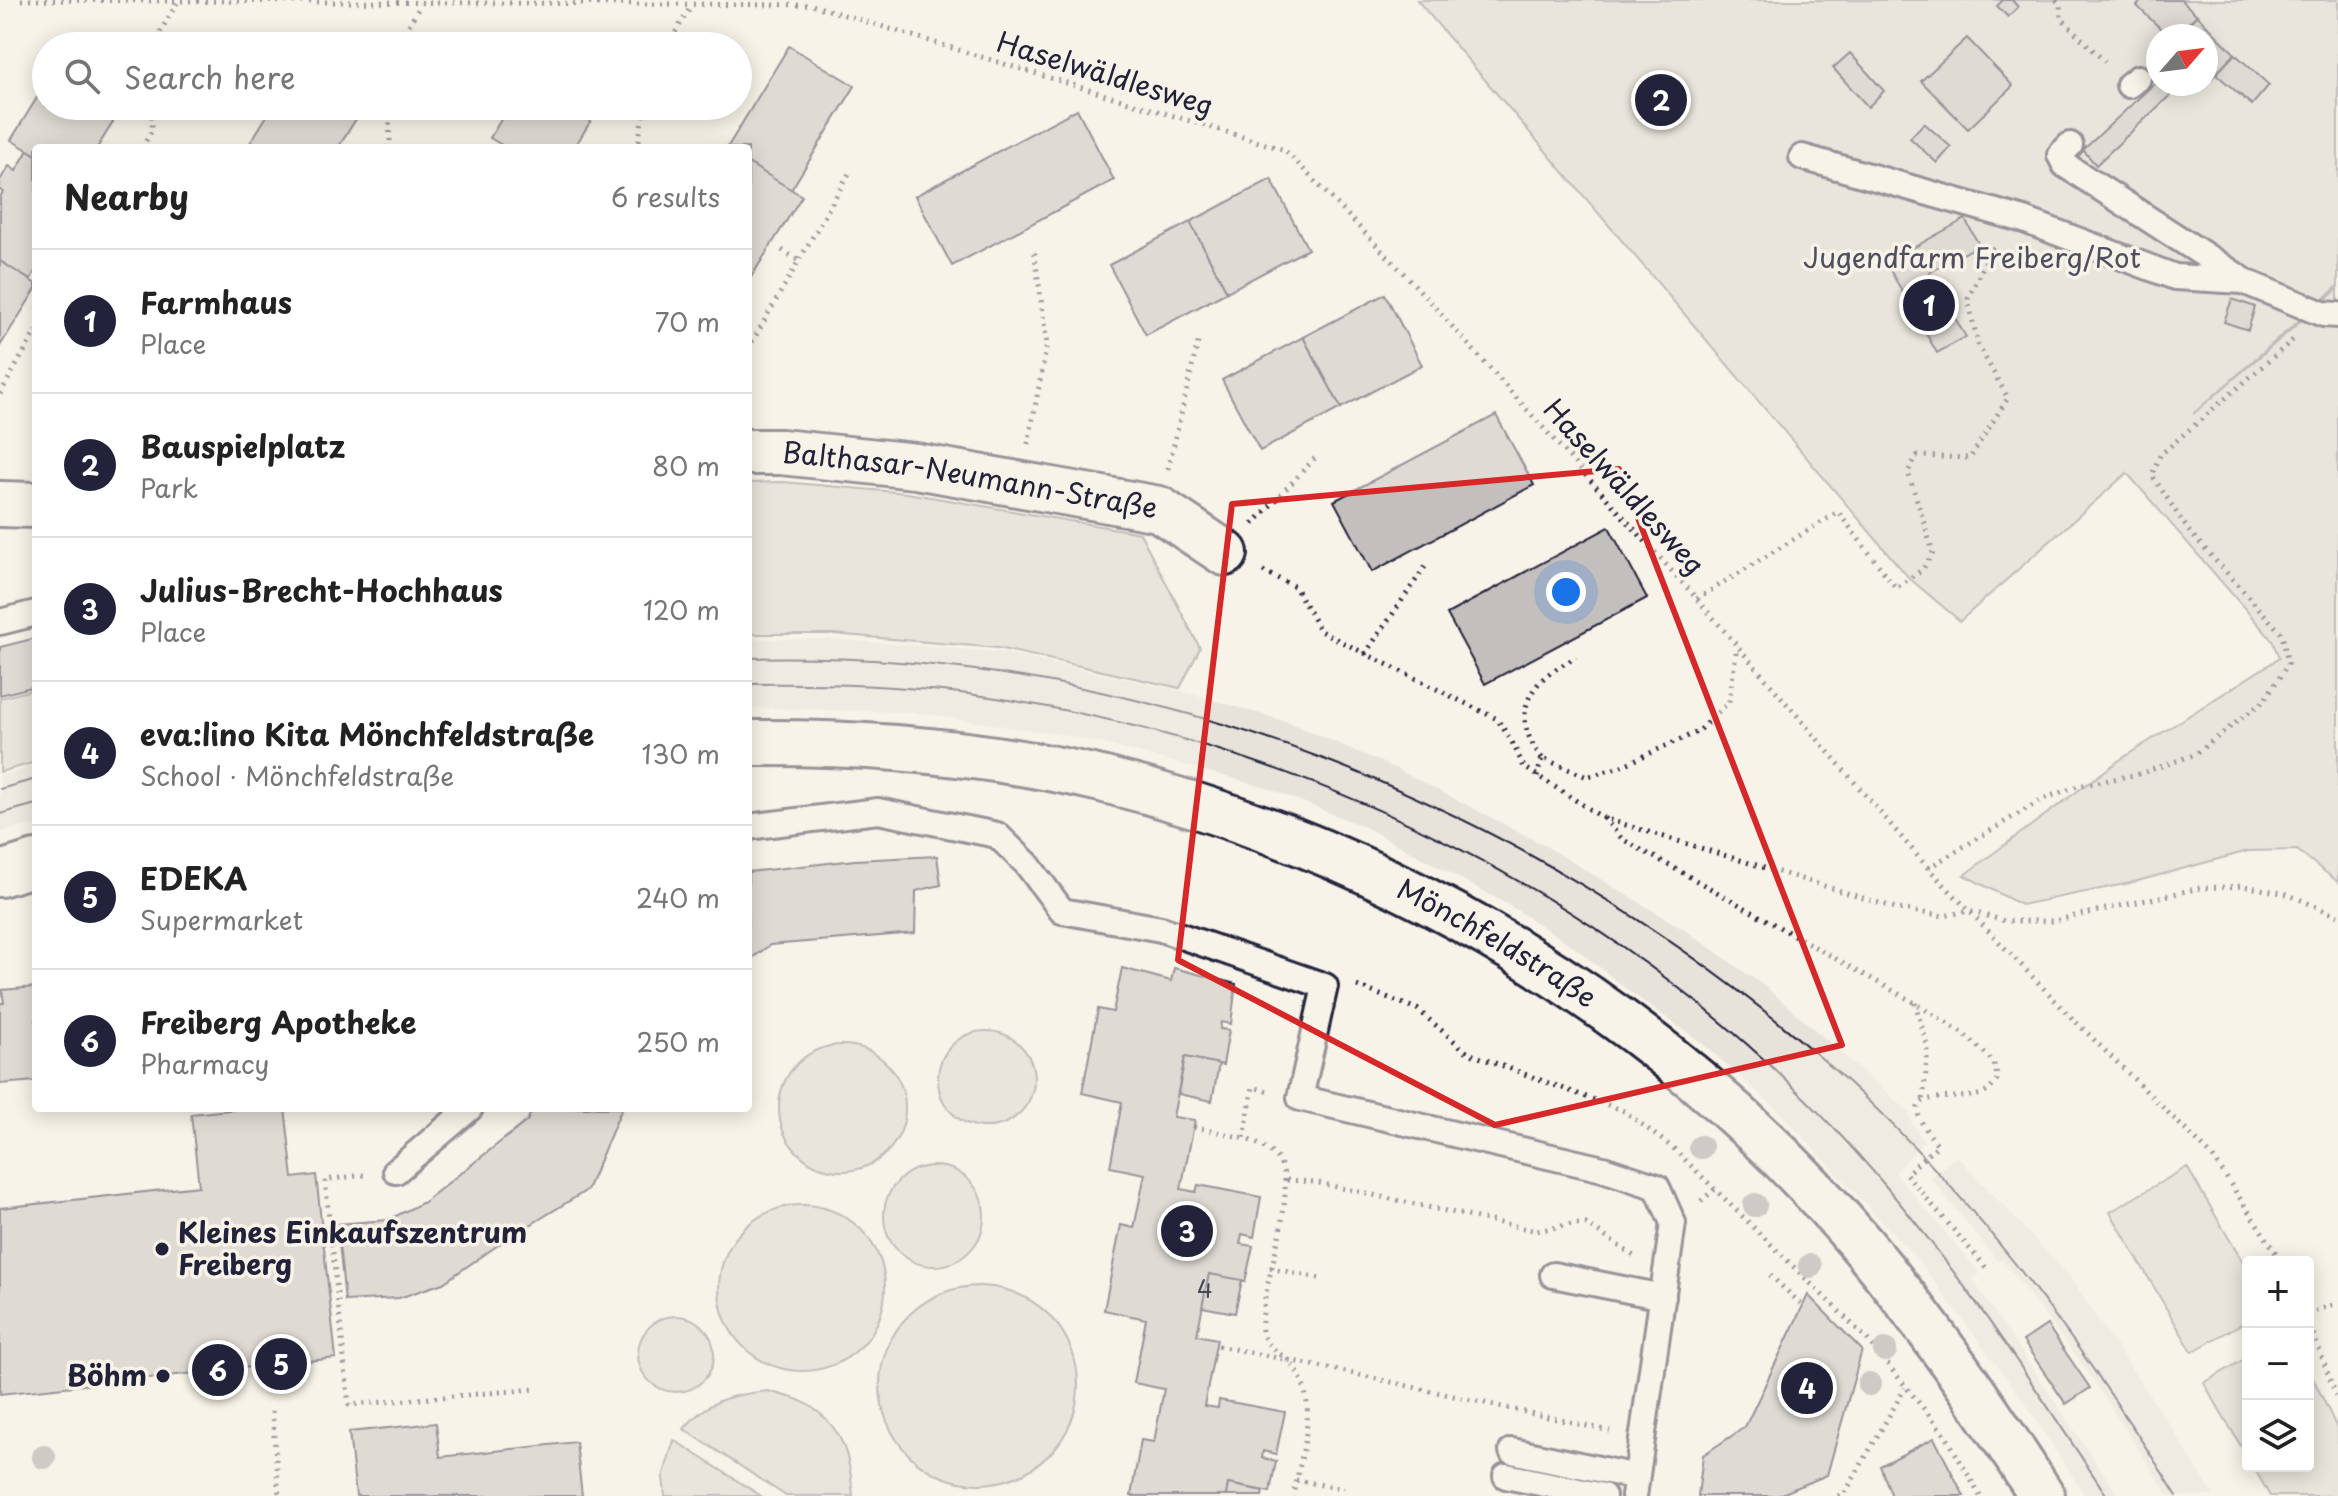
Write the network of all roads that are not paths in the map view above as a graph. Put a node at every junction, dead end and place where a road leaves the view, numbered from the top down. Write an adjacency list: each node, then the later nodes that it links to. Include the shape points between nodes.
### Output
1 (2070, 145): 3 (lane, via 2060,155 2065,165)
2 (1802, 157): 3 (lane, via 2024,220 2175,277)
3 (2243, 281): 4 (lane)
4 (2324, 312)
5 (752, 452): 8 (main road, Balthasar-Neumann-Straße, via 916,466 1159,509)
6 (0, 504): 7 (main road)
7 (32, 505)
8 (1225, 553)
9 (32, 614): 10 (lane)
10 (0, 622)
11 (752, 743): 23 (main road, Mönchfeldstraße, via 900,748 1100,779 1232,817 1339,859 1436,904 1517,950 1619,1018 1716,1096 1797,1174 1925,1323)
12 (752, 827): 18 (lane, via 878,811 997,835 1062,911 1161,929 1325,986 1300,1098 1603,1169 1657,1187 1673,1223)
13 (32, 864): 14 (main road)
14 (0, 874)
15 (465, 1112): 16 (lane)
16 (396, 1171)
17 (1553, 1275): 18 (lane)
18 (1664, 1287): 21 (lane)
19 (1512, 1451): 21 (lane)
20 (1506, 1476): 22 (lane)
21 (1636, 1486)
22 (1603, 1496)
23 (2042, 1496)

